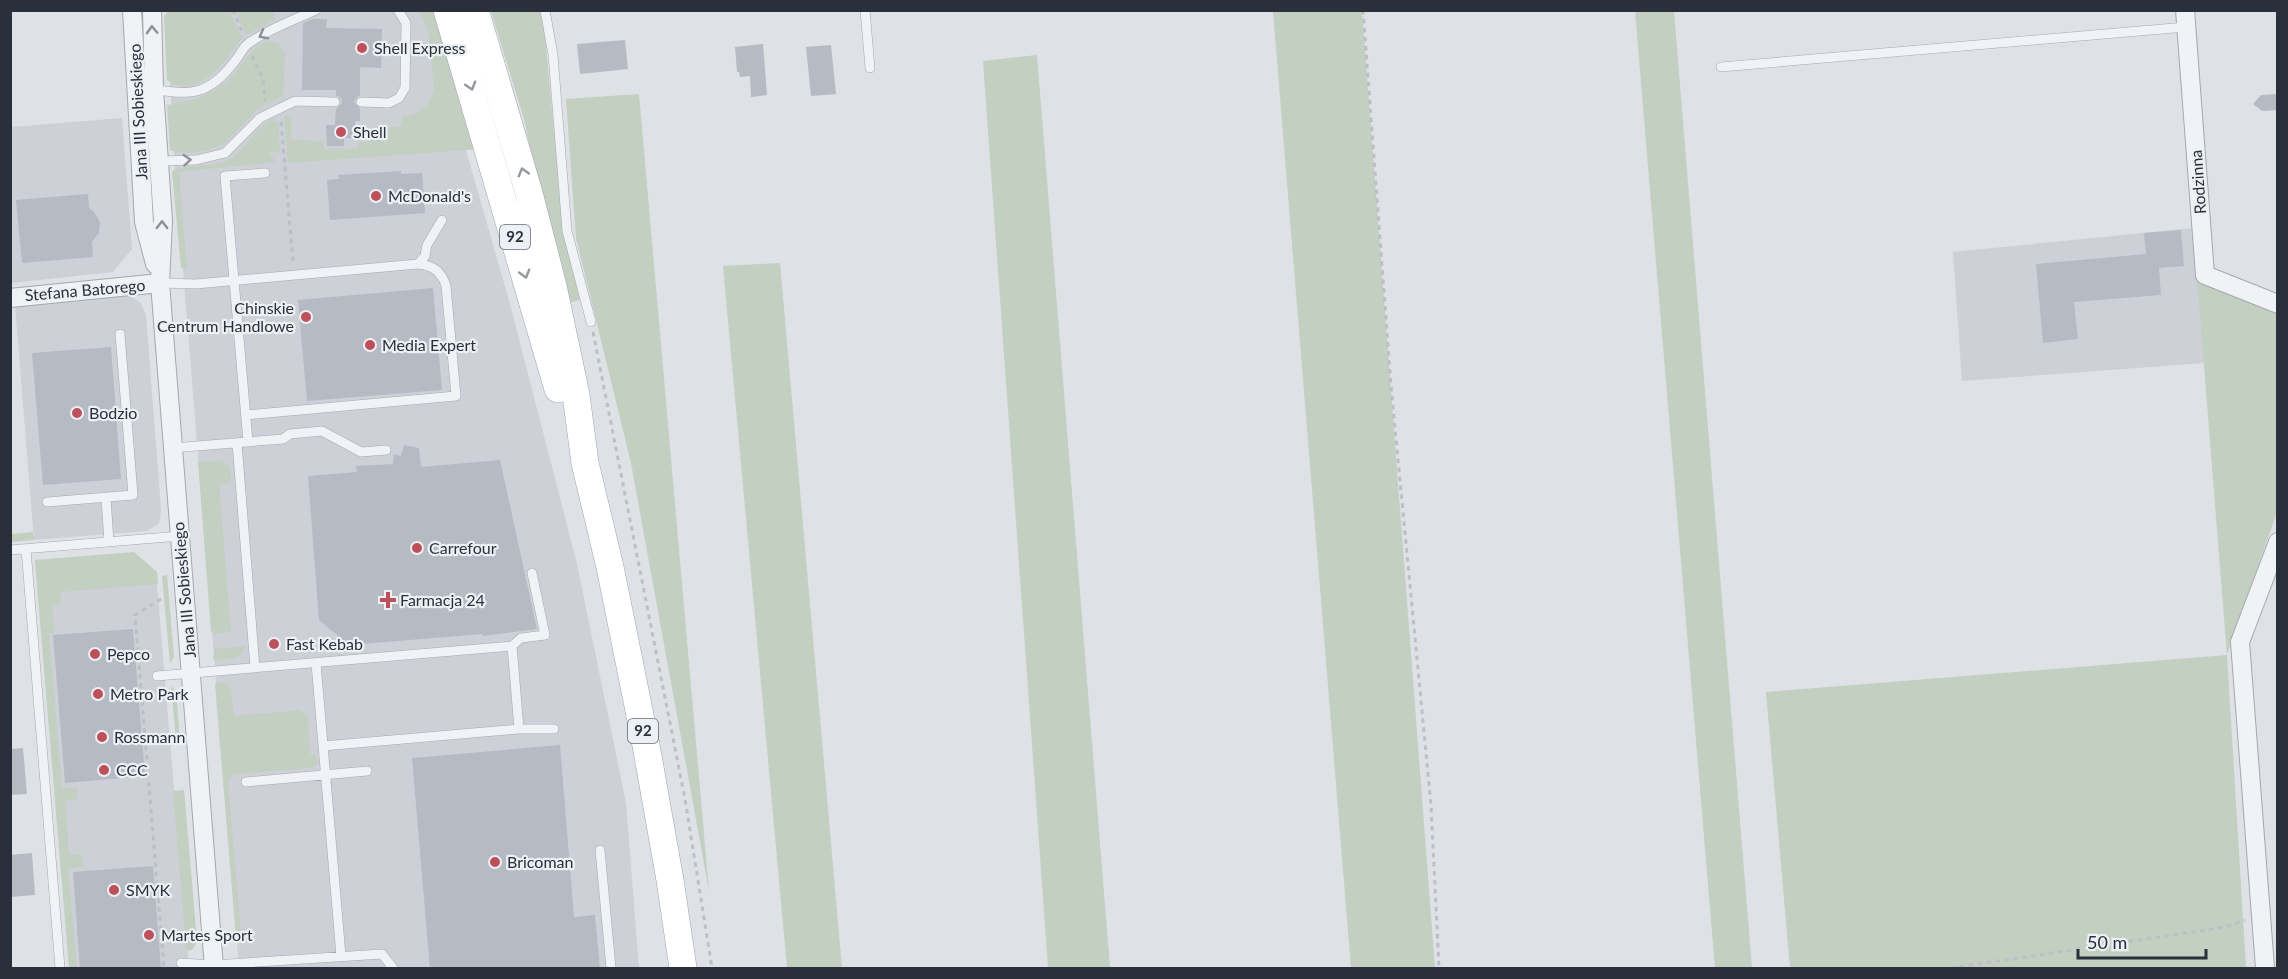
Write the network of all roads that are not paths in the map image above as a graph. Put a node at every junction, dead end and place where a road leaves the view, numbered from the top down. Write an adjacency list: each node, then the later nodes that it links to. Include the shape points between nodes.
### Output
1 (132, 10): 12 (street, Jana III Sobieskiego)
2 (152, 10): 13 (street, Jana III Sobieskiego, one-way to 2)
3 (316, 10): 13 (lane, one-way to 13, via 247,44 225,74 210,86 182,94)
4 (398, 10): 15 (lane, via 406,23 405,88 399,98 389,103)
5 (447, 10): 31 (main road, 92, one-way to 31, via 570,428)
6 (475, 10): 31 (main road, 92, one-way to 6, via 576,395 547,259)
7 (545, 10): 24 (lane, via 553,55 567,231)
8 (865, 10): 11 (lane)
9 (2186, 19): 10 (lane); 23 (street, Rodzinna, via 2205,275)
10 (1721, 67)
11 (870, 68)
12 (136, 74): 16 (lane, via 145,99 148,141); 21 (street, Jana III Sobieskiego, via 144,222)
13 (154, 89): 16 (street, Jana III Sobieskiego)
14 (335, 102): 16 (lane, one-way to 14, via 196,160 225,153 260,118 295,101)
15 (361, 102)
16 (159, 162): 21 (street, Jana III Sobieskiego, one-way to 16, via 163,221)
17 (265, 173): 20 (lane, via 225,176)
18 (442, 220): 19 (lane)
19 (418, 264): 20 (lane); 26 (lane, via 436,270 445,282 456,396)
20 (234, 280): 21 (lane); 26 (lane)
21 (160, 283): 22 (street, Stefana Batorego); 29 (street, Jana III Sobieskiego)
22 (10, 298)
23 (2277, 304)
24 (591, 322)
25 (120, 334): 32 (lane, via 133,495)
26 (246, 415): 27 (lane)
27 (248, 442): 28 (lane); 30 (lane, via 322,431 361,453)
28 (237, 443): 29 (lane); 42 (lane)
29 (172, 448): 34 (street, Jana III Sobieskiego)
30 (386, 450)
31 (585, 463): 56 (main road, 92, via 634,684)
32 (106, 498): 33 (lane); 35 (lane)
33 (47, 502)
34 (180, 536): 35 (lane); 43 (street, Jana III Sobieskiego)
35 (109, 542): 37 (lane)
36 (2277, 542): 52 (street, via 2240,642)
37 (26, 549): 38 (lane); 57 (lane)
38 (10, 550)
39 (532, 573): 40 (lane, via 545,635 520,638)
40 (512, 646): 41 (lane); 45 (lane)
41 (316, 663): 42 (lane); 47 (lane)
42 (255, 668): 43 (lane)
43 (191, 673): 44 (lane); 55 (street, Jana III Sobieskiego)
44 (157, 676)
45 (519, 729): 46 (lane); 47 (lane)
46 (554, 729)
47 (323, 746): 49 (lane)
48 (367, 771): 49 (lane)
49 (326, 775): 50 (lane); 53 (lane)
50 (246, 782)
51 (600, 850): 59 (lane)
52 (2269, 915): 60 (street)
53 (341, 956): 55 (lane); 58 (lane, via 382,954)
54 (181, 963): 55 (lane)
55 (214, 967)
56 (683, 967)
57 (60, 969)
58 (393, 969)
59 (611, 969)
60 (2265, 969)

